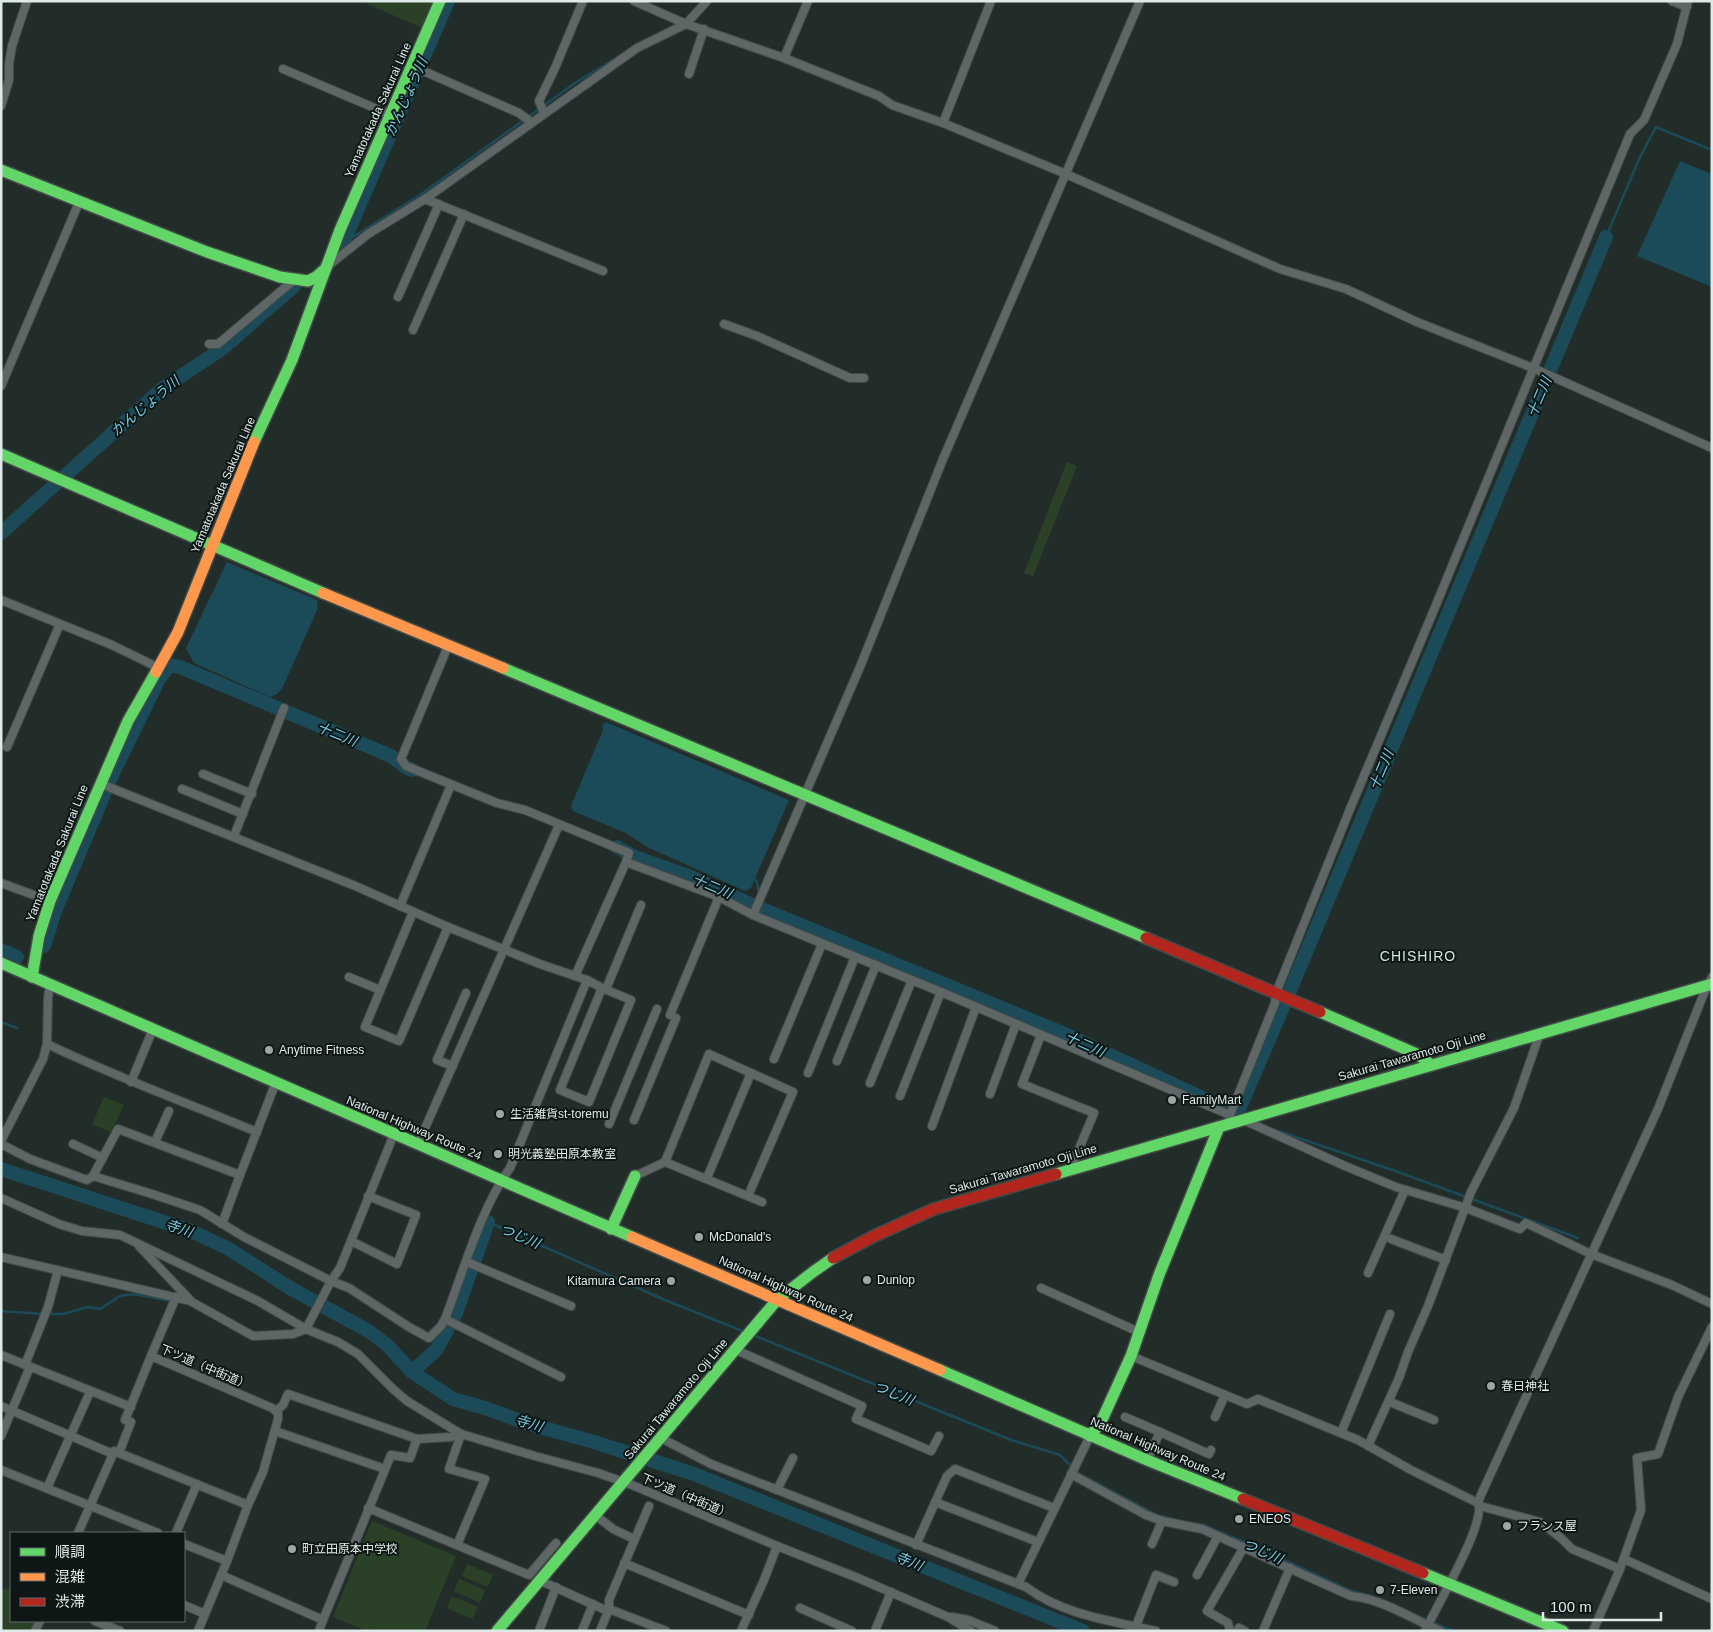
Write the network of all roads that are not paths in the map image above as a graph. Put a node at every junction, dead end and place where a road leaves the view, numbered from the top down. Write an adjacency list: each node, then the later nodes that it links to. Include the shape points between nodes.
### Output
1 (27, 1): 17 (street, via 12,46 9,80)
2 (440, 1): 14 (main road, Yamatotakada Sakurai Line)
3 (583, 1): 18 (street, via 539,101)
4 (634, 1): 11 (street)
5 (707, 1): 11 (street)
6 (808, 1): 13 (street)
7 (991, 1): 21 (street)
8 (1140, 1): 23 (street)
9 (1672, 1): 10 (street)
10 (1688, 4): 35 (street, via 1677,44 1644,120 1630,134)
11 (686, 24): 12 (street); 18 (street, via 637,48)
12 (704, 29): 13 (street); 16 (street)
13 (784, 58): 21 (street)
14 (416, 68): 19 (main road, Yamatotakada Sakurai Line); 20 (street)
15 (283, 69): 19 (street)
16 (689, 74)
17 (1, 106)
18 (544, 114): 20 (street)
19 (390, 115): 28 (main road, Yamatotakada Sakurai Line)
20 (531, 122): 24 (street)
21 (943, 123): 23 (street)
22 (1, 170): 25 (main road)
23 (1066, 174): 35 (street, via 1280,269 1346,289 1417,322); 52 (street, via 943,459)
24 (425, 198): 26 (street); 28 (street, via 368,234)
25 (80, 200): 30 (main road, via 207,252); 37 (street)
26 (439, 204): 27 (street); 31 (street)
27 (464, 214): 29 (street); 33 (street)
28 (327, 267): 30 (main road, via 316,277); 40 (main road, Yamatotakada Sakurai Line, via 292,360 254,442)
29 (603, 271)
30 (294, 280): 34 (street, via 218,344)
31 (398, 297)
32 (724, 324): 36 (street, via 850,378)
33 (412, 330)
34 (209, 344)
35 (1533, 368): 38 (street); 81 (street, via 1342,827)
36 (864, 378)
37 (1, 386)
38 (1712, 448)
39 (1, 454): 40 (main road)
40 (212, 546): 43 (main road); 44 (main road, Yamatotakada Sakurai Line, via 178,632)
41 (1, 600): 42 (street)
42 (60, 624): 44 (street); 46 (street)
43 (448, 646): 49 (street, via 401,759 406,766); 52 (main road)
44 (157, 667): 48 (main road, Yamatotakada Sakurai Line, via 128,721)
45 (284, 708): 51 (street)
46 (7, 748)
47 (204, 774): 51 (street)
48 (101, 784): 55 (street); 59 (main road, Yamatotakada Sakurai Line)
49 (451, 785): 54 (street, via 497,803 526,810); 61 (street)
50 (182, 789): 53 (street)
51 (252, 794): 53 (street)
52 (805, 794): 63 (street); 81 (main road)
53 (243, 814): 55 (street)
54 (559, 825): 56 (street, via 629,853); 66 (street)
55 (234, 836): 61 (street)
56 (626, 862): 58 (street); 70 (street)
57 (1, 882): 59 (street)
58 (720, 897): 63 (street); 102 (street)
59 (50, 902): 71 (main road, Yamatotakada Sakurai Line, via 39,936)
60 (641, 905): 77 (street)
61 (400, 906): 62 (street)
62 (413, 912): 64 (street); 78 (street)
63 (753, 915): 65 (street)
64 (448, 927): 66 (street); 78 (street, via 399,1041 365,1027)
65 (822, 944): 67 (street); 89 (street)
66 (504, 950): 70 (street); 92 (street)
67 (855, 957): 69 (street); 94 (street)
68 (1, 964): 71 (main road, National Highway Route 24)
69 (876, 965): 74 (street); 90 (street)
70 (575, 976): 73 (street)
71 (32, 977): 76 (main road, National Highway Route 24)
72 (349, 977): 78 (street)
73 (587, 980): 77 (street); 119 (street, via 510,1168)
74 (912, 980): 79 (street); 97 (street)
75 (1710, 982): 86 (main road, Sakurai Tawaramoto Oji Line); 131 (street, via 1658,1109)
76 (50, 984): 85 (main road, National Highway Route 24); 88 (street)
77 (604, 988): 77 (street, via 631,1000 589,1102 560,1090)
78 (380, 990)
79 (941, 992): 82 (street); 99 (street)
80 (466, 993): 92 (street, via 438,1060)
81 (1282, 995): 91 (main road, via 1418,1055); 103 (street, via 1275,1003)
82 (976, 1007): 84 (street); 105 (street)
83 (657, 1009): 104 (street)
84 (1016, 1024): 87 (street); 98 (street)
85 (153, 1029): 95 (street); 96 (main road, National Highway Route 24)
86 (1540, 1033): 91 (main road, Sakurai Tawaramoto Oji Line); 125 (street, via 1514,1108)
87 (1041, 1035): 103 (street); 114 (street, via 1022,1084 1094,1112)
88 (47, 1044): 95 (street); 109 (street, via 43,1059)
89 (774, 1059)
90 (837, 1061)
91 (1431, 1065): 101 (main road, Sakurai Tawaramoto Oji Line)
92 (453, 1066): 111 (street)
93 (752, 1073): 113 (street, via 708,1054); 118 (street); 122 (street, via 793,1092)
94 (808, 1073)
95 (131, 1082): 106 (street)
96 (276, 1082): 106 (street); 107 (main road, National Highway Route 24)
97 (870, 1083)
98 (990, 1094)
99 (900, 1096)
100 (169, 1111): 108 (street)
101 (1246, 1119): 103 (main road, Sakurai Tawaramoto Oji Line); 120 (street, via 1345,1166)
102 (634, 1120)
103 (1226, 1122): 114 (main road, Sakurai Tawaramoto Oji Line); 148 (main road, via 1159,1275)
104 (609, 1124)
105 (932, 1126)
106 (257, 1132): 115 (street)
107 (394, 1134): 111 (main road, National Highway Route 24); 121 (street)
108 (155, 1142): 112 (street, via 118,1128); 115 (street)
109 (1, 1143): 116 (street, via 30,1160 87,1180)
110 (73, 1144): 112 (street)
111 (418, 1144): 119 (main road, National Highway Route 24)
112 (103, 1158): 116 (street)
113 (665, 1162): 117 (street); 118 (street)
114 (1070, 1170): 140 (main road, Sakurai Tawaramoto Oji Line, via 901,1222 856,1244)
115 (240, 1175): 126 (street)
116 (93, 1176): 126 (street, via 200,1210)
117 (635, 1176): 127 (main road)
118 (707, 1178): 122 (street)
119 (501, 1180): 127 (main road, National Highway Route 24); 134 (street, via 481,1224)
120 (1406, 1190): 125 (street); 136 (street)
121 (368, 1196): 129 (street); 129 (street, via 416,1216 397,1264)
122 (748, 1196): 124 (street)
123 (1, 1198): 130 (street, via 59,1224 82,1231 120,1235)
124 (762, 1202)
125 (1466, 1208): 131 (street, via 1520,1229 1526,1223); 133 (street)
126 (222, 1224): 137 (street)
127 (611, 1229): 140 (main road, National Highway Route 24)
128 (1391, 1239): 133 (street)
129 (351, 1241): 137 (street)
130 (136, 1243): 141 (street); 147 (street)
131 (1591, 1254): 142 (street); 188 (street)
132 (1, 1257): 135 (street)
133 (1446, 1260): 157 (street)
134 (471, 1264): 143 (street); 145 (street)
135 (58, 1270): 139 (street); 153 (street)
136 (1368, 1273)
137 (330, 1283): 145 (street, via 349,1288 429,1338); 147 (street)
138 (1041, 1288): 148 (street)
139 (176, 1297): 141 (street); 151 (street)
140 (777, 1300): 149 (main road, Sakurai Tawaramoto Oji Line); 172 (main road, National Highway Route 24)
141 (192, 1302): 147 (street, via 253,1336 293,1334)
142 (1712, 1304)
143 (571, 1306)
144 (1390, 1314): 167 (street)
145 (449, 1321): 154 (street)
146 (1712, 1327): 209 (street, via 1678,1397 1658,1454 1637,1458 1641,1510)
147 (307, 1328): 168 (street, via 358,1354 407,1401)
148 (1139, 1332): 152 (main road)
149 (736, 1350): 171 (street, via 862,1406 856,1419 931,1450); 174 (main road, Sakurai Tawaramoto Oji Line)
150 (1, 1355): 153 (street)
151 (151, 1356): 159 (street, 下ツ道（中街道）); 160 (street, 下ツ道（中街道）)
152 (1131, 1356): 156 (street); 172 (main road, via 1101,1422)
153 (27, 1366): 155 (street); 161 (street)
154 (561, 1377)
155 (90, 1392): 159 (street); 170 (street)
156 (1226, 1395): 163 (street); 167 (street, via 1247,1404 1258,1399)
157 (1390, 1402): 164 (street); 175 (street)
158 (1, 1406): 161 (street)
159 (131, 1407): 177 (street, 下ツ道（中街道）, via 126,1420 131,1422)
160 (274, 1409): 165 (street, via 279,1417); 173 (street, 下ツ道（中街道）, via 283,1405 288,1394)
161 (12, 1411): 169 (street); 170 (street)
162 (1124, 1417): 166 (street)
163 (1215, 1417)
164 (1434, 1420)
165 (276, 1430): 180 (street); 189 (street, via 263,1472)
166 (1160, 1432): 176 (street, via 1209,1454); 179 (street)
167 (1341, 1433): 175 (street)
168 (461, 1434): 173 (street, 下ツ道（中街道）); 183 (street, 下ツ道（中街道）); 205 (street, via 449,1469 485,1479)
169 (1, 1436)
170 (70, 1436): 177 (street); 185 (street)
171 (939, 1436)
172 (1090, 1436): 179 (main road, National Highway Route 24); 181 (street)
173 (417, 1439): 180 (street, via 410,1458 391,1455)
174 (659, 1441): 183 (main road, Sakurai Tawaramoto Oji Line); 186 (street)
175 (1368, 1446): 188 (street)
176 (1211, 1450)
177 (116, 1454): 184 (street); 190 (street)
178 (793, 1458): 186 (street)
179 (1148, 1460): 219 (main road, National Highway Route 24)
180 (385, 1469): 192 (street)
181 (1073, 1469): 193 (street); 195 (street, via 1123,1503)
182 (1, 1470): 185 (street)
183 (626, 1479): 194 (main road, Sakurai Tawaramoto Oji Line); 207 (street, 下ツ道（中街道）)
184 (197, 1484): 189 (street); 198 (street)
185 (46, 1488): 190 (street)
186 (777, 1490): 206 (street)
187 (935, 1502): 193 (street, via 947,1476 955,1469); 201 (street); 206 (street)
188 (1479, 1504): 213 (street, via 1540,1522 1572,1549); 219 (street, via 1474,1528)
189 (248, 1505): 210 (street)
190 (90, 1506): 196 (street); 197 (street)
191 (650, 1506): 200 (street)
192 (368, 1508): 205 (street); 230 (street)
193 (1054, 1508): 201 (street)
194 (595, 1515): 200 (street); 216 (main road, Sakurai Tawaramoto Oji Line)
195 (1162, 1521): 199 (street, via 1202,1529); 204 (street)
196 (78, 1532)
197 (155, 1532)
198 (176, 1532)
199 (1218, 1536): 208 (street); 215 (street)
200 (634, 1539): 211 (street)
201 (1038, 1542): 218 (street)
202 (556, 1543): 205 (street, via 529,1575)
203 (185, 1544): 210 (street)
204 (1152, 1544)
205 (457, 1545)
206 (916, 1545): 218 (street)
207 (777, 1546): 221 (street, 下ツ道（中街道）); 228 (street)
208 (1244, 1547): 212 (street); 248 (street, via 1207,1610 1228,1623)
209 (1624, 1559): 213 (street); 222 (street)
210 (227, 1561): 214 (street)
211 (624, 1563): 226 (street, via 609,1600); 228 (street)
212 (1290, 1568): 232 (street, via 1350,1596 1363,1597); 251 (street)
213 (1620, 1570): 254 (street)
214 (221, 1575): 227 (street); 230 (street)
215 (1197, 1575)
216 (540, 1581): 220 (street); 237 (main road, Sakurai Tawaramoto Oji Line)
217 (1174, 1582): 233 (street, via 1156,1575)
218 (1018, 1584): 233 (street, via 1072,1611)
219 (1450, 1584): 232 (street); 253 (main road, National Highway Route 24)
220 (556, 1588): 223 (street); 238 (street)
221 (891, 1592): 229 (street, 下ツ道（中街道）); 244 (street)
222 (1712, 1599)
223 (593, 1604): 226 (street); 239 (street)
224 (185, 1605): 227 (street)
225 (800, 1608): 243 (street)
226 (609, 1609): 240 (street); 241 (street)
227 (205, 1614): 235 (street)
228 (749, 1615): 242 (street)
229 (948, 1617): 245 (street, 下ツ道（中街道）); 246 (street, via 968,1620)
230 (324, 1620): 236 (street)
231 (98, 1622): 234 (street)
232 (1428, 1624): 252 (street)
233 (1136, 1626): 247 (street)
234 (120, 1631)
235 (198, 1631)
236 (319, 1631)
237 (497, 1631)
238 (539, 1631)
239 (582, 1631)
240 (600, 1631)
241 (666, 1631)
242 (741, 1631)
243 (852, 1631)
244 (876, 1631)
245 (971, 1631)
246 (995, 1631)
247 (1156, 1631)
248 (1230, 1631)
249 (1237, 1631): 250 (street, via 1239,1628)
250 (1245, 1631)
251 (1263, 1631)
252 (1440, 1631)
253 (1563, 1631)
254 (1593, 1631)

